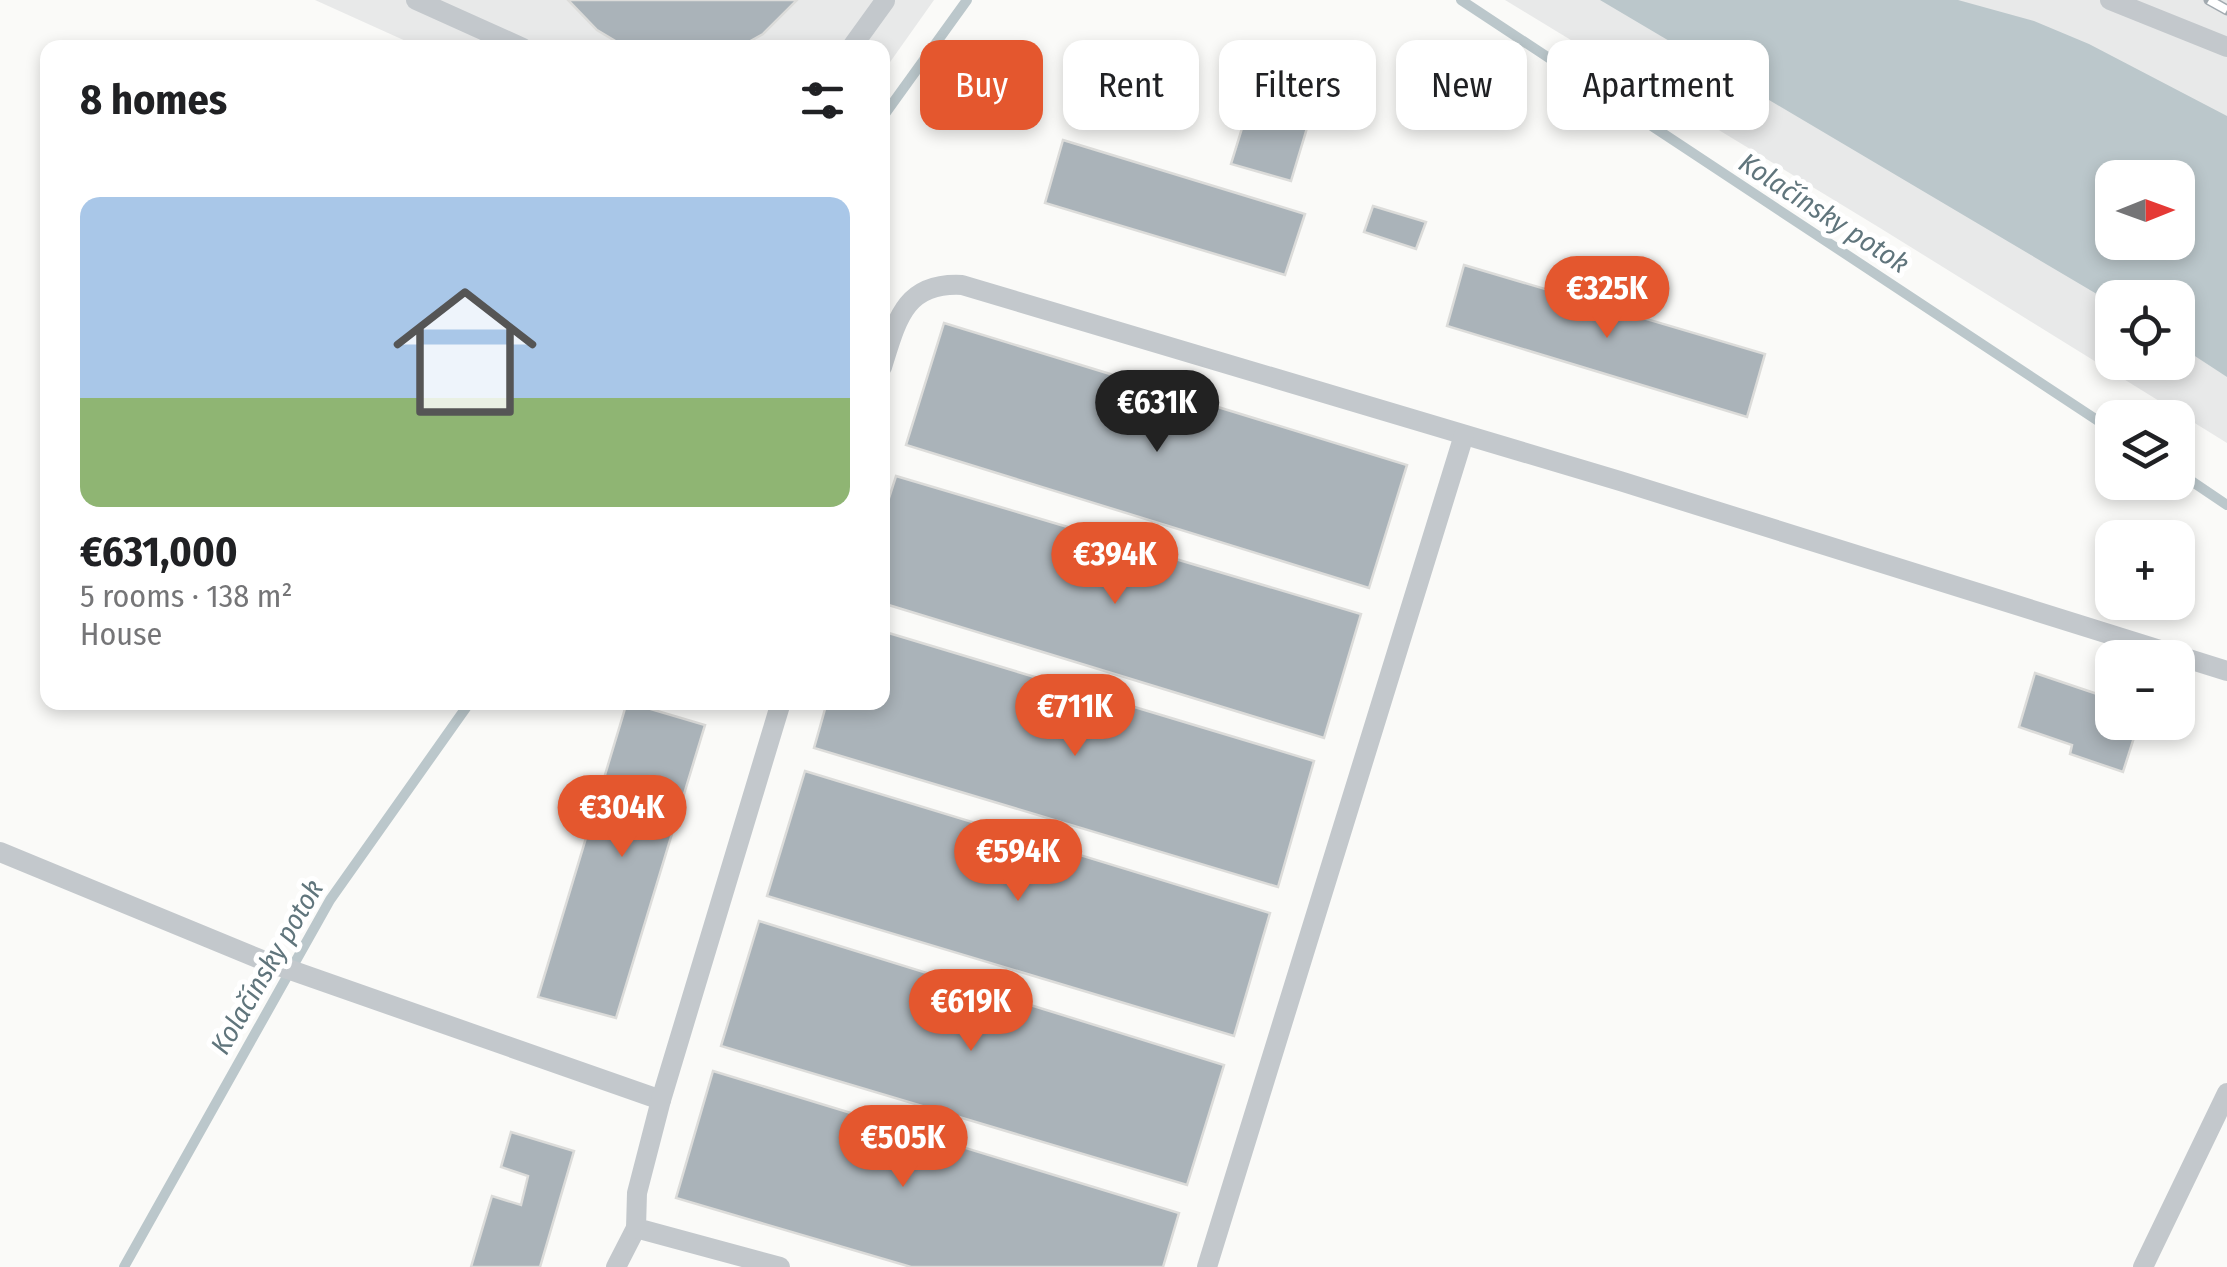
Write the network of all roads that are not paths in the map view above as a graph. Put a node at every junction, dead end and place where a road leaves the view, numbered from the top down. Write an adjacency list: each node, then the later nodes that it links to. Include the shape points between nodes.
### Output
1 (416, 0): 4 (lane)
2 (2110, 0): 6 (lane)
3 (884, 1): 5 (lane)
4 (504, 40)
5 (857, 40)
6 (2227, 47)
7 (890, 342): 8 (lane, via 915,294 934,284 962,285)
8 (1464, 435): 9 (lane); 17 (lane)
9 (2227, 671)
10 (779, 710): 13 (lane)
11 (0, 852): 13 (lane, via 262,960)
12 (2227, 1094): 18 (lane)
13 (661, 1100): 14 (lane, via 637,1193)
14 (636, 1228): 15 (lane); 16 (lane)
15 (616, 1267)
16 (780, 1267)
17 (1207, 1267)
18 (2142, 1267)

